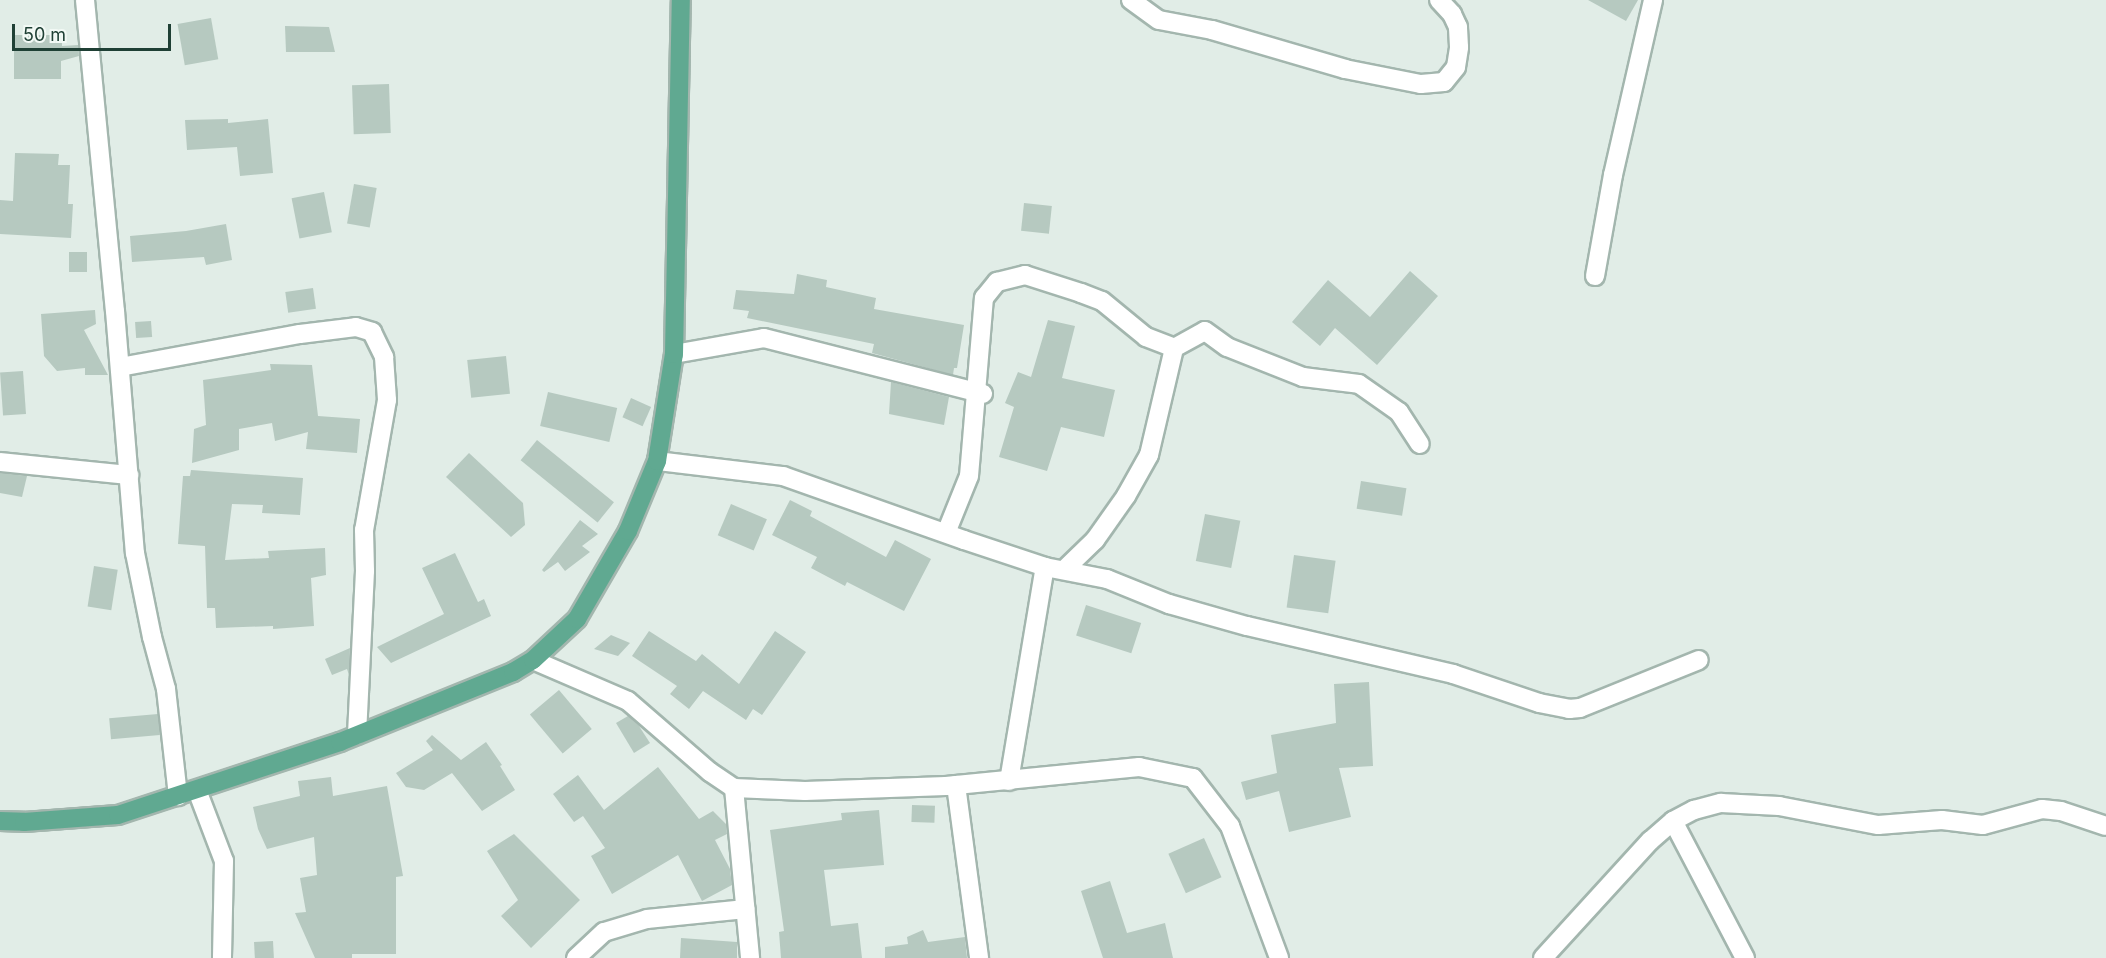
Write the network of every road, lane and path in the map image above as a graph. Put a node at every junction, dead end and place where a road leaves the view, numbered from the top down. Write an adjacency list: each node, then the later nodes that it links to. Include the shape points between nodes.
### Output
1 (85, 0): 9 (street)
2 (681, 0): 8 (main road)
3 (1131, 0): 4 (street, via 1159,20 1212,30 1345,69 1421,84 1444,82 1456,67 1458,27)
4 (1438, 0)
5 (1653, 0): 6 (street, via 1613,175)
6 (1595, 276)
7 (1174, 348): 10 (street, via 1146,337 1102,301 1025,275 997,282 984,298 979,332); 11 (street, via 1205,331 1227,347 1303,377 1359,384 1399,412); 17 (street, via 1149,455 1095,540)
8 (674, 354): 10 (street, via 765,338); 12 (main road)
9 (120, 367): 14 (street); 20 (street, via 300,334 356,327 372,332 384,357 387,400 364,530)
10 (980, 393): 15 (street, via 969,476)
11 (1420, 444)
12 (657, 461): 15 (street, via 783,476); 18 (main road, via 628,531 577,619)
13 (0, 462): 14 (street)
14 (129, 475): 25 (street, via 135,553 166,689)
15 (946, 533): 16 (street)
16 (1045, 567): 17 (street); 21 (street)
17 (1065, 569): 19 (street, via 1107,579 1169,604 1453,674 1569,709)
18 (533, 660): 20 (main road, via 513,672); 23 (street, via 628,701 710,772)
19 (1699, 660)
20 (357, 735): 24 (main road)
21 (1009, 781): 22 (street); 34 (street, via 1139,767 1193,778 1230,825)
22 (956, 785): 23 (street, via 806,791); 33 (street)
23 (735, 788): 29 (street)
24 (197, 790): 25 (main road); 30 (street, via 224,861)
25 (178, 796): 26 (main road, via 118,815)
26 (0, 821)
27 (1673, 821): 28 (street, via 1694,810 1741,803 1779,806 1878,825 1942,820 1983,825 2042,809); 35 (street); 36 (street)
28 (2106, 826)
29 (745, 909): 31 (street, via 647,919 604,932); 32 (street)
30 (222, 958)
31 (576, 958)
32 (750, 958)
33 (979, 958)
34 (1279, 958)
35 (1543, 958)
36 (1745, 958)

